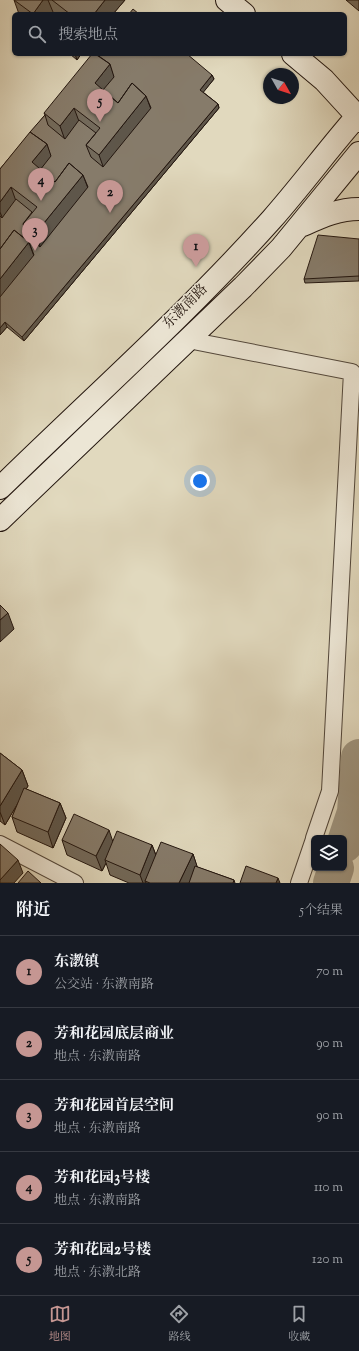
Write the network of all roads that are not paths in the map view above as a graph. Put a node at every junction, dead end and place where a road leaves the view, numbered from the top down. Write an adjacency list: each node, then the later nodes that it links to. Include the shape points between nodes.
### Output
1 (227, 0): 2 (street)
2 (242, 12)
3 (295, 56): 4 (street, via 324,80)
4 (358, 117): 9 (street, 东漖南路, via 231,262)
5 (359, 153): 7 (street, 东漖南路)
6 (359, 209): 7 (street, via 328,213)
7 (298, 228): 8 (street, 东漖南路, via 243,288)
8 (188, 340): 10 (street, 东漖南路); 11 (street, via 352,372 330,791)
9 (0, 488)
10 (0, 520)
11 (315, 835)
12 (0, 844): 14 (street)
13 (311, 847): 15 (street)
14 (75, 883)
15 (299, 883)

